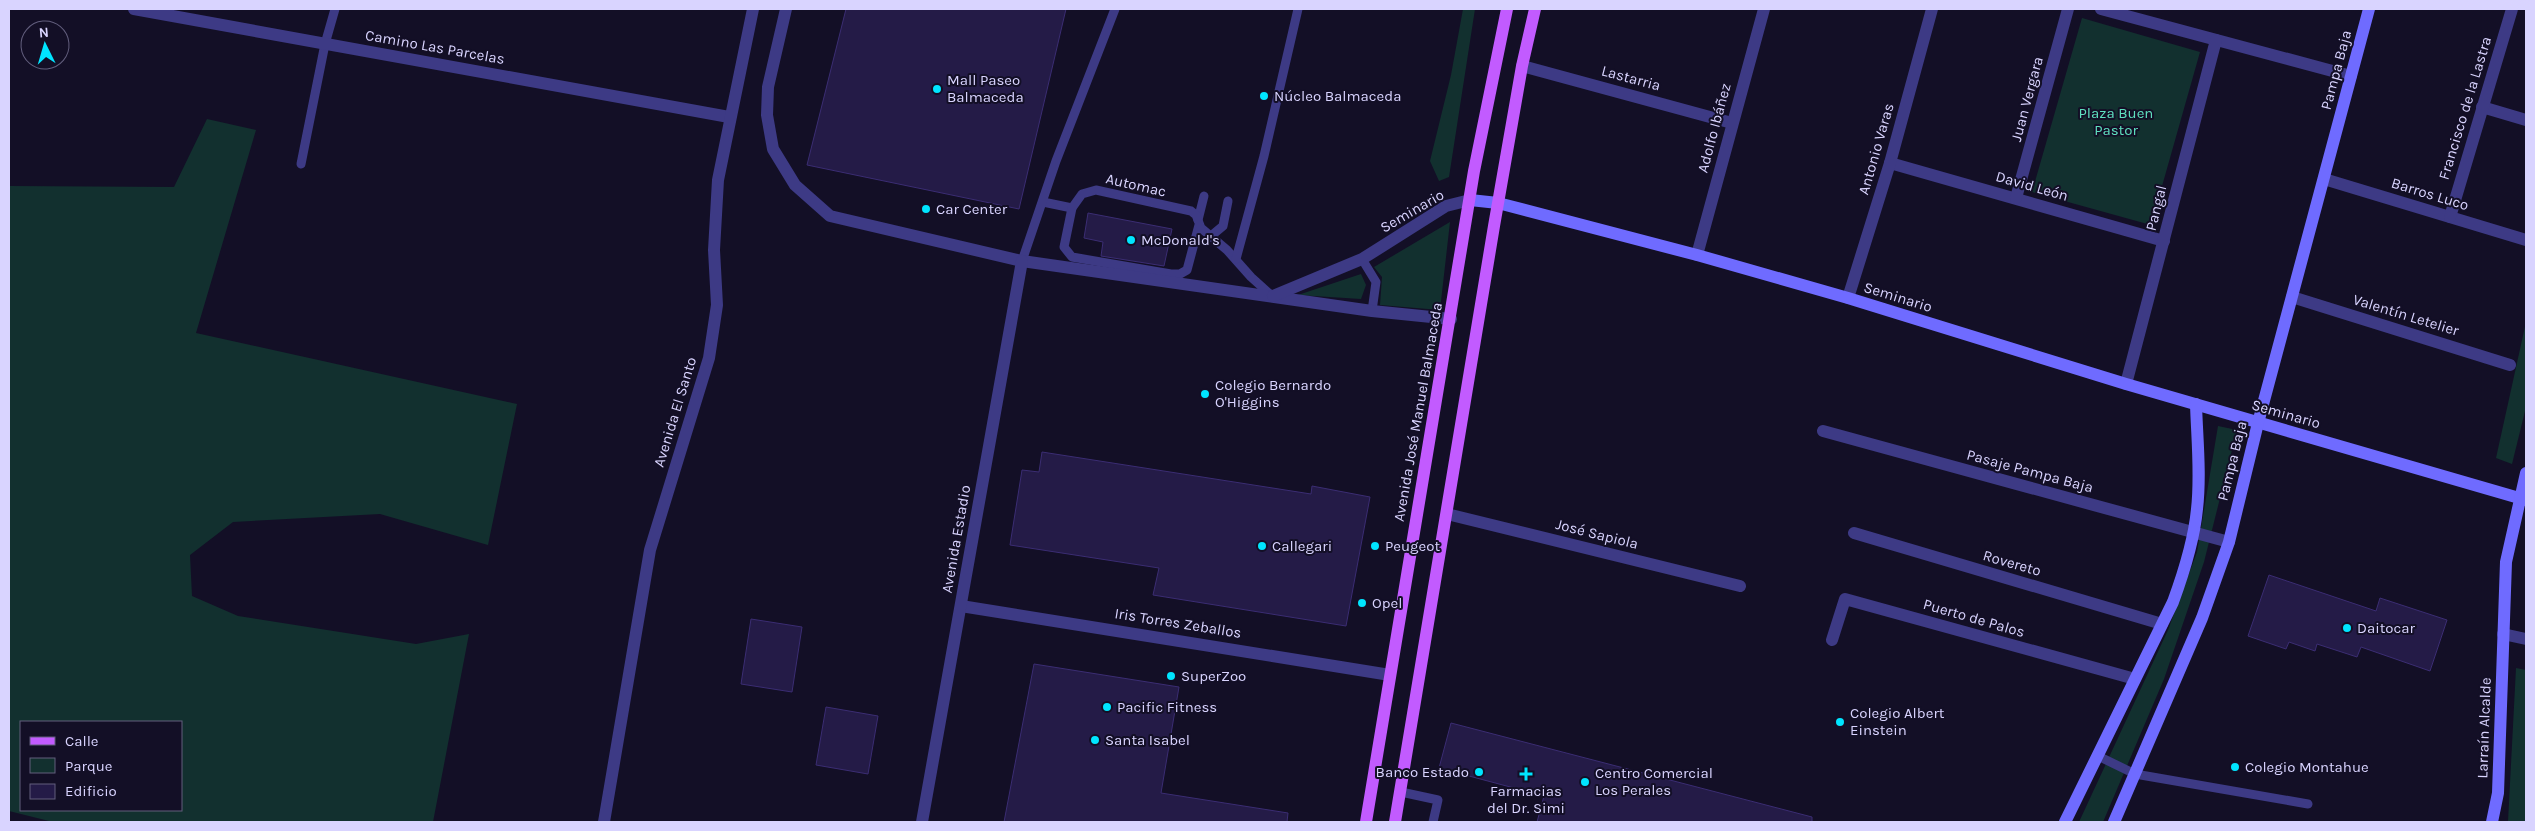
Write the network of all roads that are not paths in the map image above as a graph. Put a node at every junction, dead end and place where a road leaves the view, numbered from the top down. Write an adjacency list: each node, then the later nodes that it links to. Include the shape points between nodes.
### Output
1 (134, 9): 16 (street, Camino Las Parcelas)
2 (335, 9): 16 (lane)
3 (753, 9): 20 (street, Avenida El Santo)
4 (786, 9): 41 (street, via 768,87 767,115 773,150 795,185 830,216)
5 (1116, 9): 30 (lane, via 1091,68)
6 (1298, 9): 39 (lane)
7 (1507, 9): 28 (main road, Avenida José Manuel Balmaceda)
8 (1535, 9): 17 (main road)
9 (1764, 9): 22 (street, Adolfo Ibáñez)
10 (1932, 9): 23 (street, Antonio Varas)
11 (2068, 9): 27 (street, Juan Vergara)
12 (2101, 9): 15 (street)
13 (2369, 9): 18 (street, Pampa Baja)
14 (2512, 9): 19 (street, Francisco de la Lastra)
15 (2216, 40): 18 (street); 37 (street, Pangal)
16 (325, 44): 20 (street, Camino Las Parcelas); 24 (lane)
17 (1522, 66): 22 (street, Lastarria); 31 (main road)
18 (2351, 76): 25 (street, Pampa Baja)
19 (2482, 107): 21 (street); 33 (street, Francisco de la Lastra)
20 (729, 117): 70 (street, Avenida El Santo, via 718,180 714,250 718,305 709,358 650,550)
21 (2526, 120)
22 (1732, 123): 38 (street, Adolfo Ibáñez)
23 (1890, 163): 27 (street, David León); 44 (street, Antonio Varas)
24 (301, 164)
25 (2324, 178): 33 (street, Barros Luco); 43 (street, Pampa Baja)
26 (1204, 196): 34 (lane)
27 (2016, 198): 37 (street, David León)
28 (1470, 200): 31 (street, Seminario); 40 (street, Seminario, via 1446,206); 46 (main road, Avenida José Manuel Balmaceda)
29 (1228, 201): 35 (lane, via 1222,226)
30 (1043, 202): 32 (lane); 41 (lane)
31 (1498, 203): 38 (street, Seminario); 54 (main road)
32 (1072, 208): 34 (lane, Automac, via 1082,194 1096,190 1191,212); 34 (lane, via 1064,247 1072,257 1171,274 1187,270)
33 (2450, 217): 36 (street, Barros Luco)
34 (1199, 222): 35 (lane, Automac)
35 (1211, 236): 39 (lane, Automac)
36 (2526, 240)
37 (2164, 241): 48 (street, Pangal)
38 (1697, 255): 44 (street, Seminario)
39 (1236, 259): 42 (lane, Automac)
40 (1362, 259): 42 (street, Seminario); 45 (lane, via 1376,282)
41 (1022, 261): 42 (street); 59 (street, Avenida Estadio)
42 (1272, 297): 45 (street)
43 (2292, 297): 47 (street, Valentín Letelier); 50 (street, Pampa Baja)
44 (1848, 298): 48 (street, Seminario)
45 (1372, 311): 46 (street)
46 (1451, 319): 64 (main road, Avenida José Manuel Balmaceda)
47 (2510, 365)
48 (2126, 384): 49 (street, Seminario)
49 (2196, 404): 50 (street, Seminario); 55 (street, Pampa Baja, via 2198,485)
50 (2258, 422): 53 (street, Seminario); 57 (street, Pampa Baja)
51 (1823, 432): 55 (street, Pasaje Pampa Baja)
52 (2526, 473): 53 (street, Larraín Alcalde)
53 (2522, 499): 61 (street, Larraín Alcalde, via 2506,562)
54 (1447, 514): 58 (street, José Sapiola); 68 (main road)
55 (2194, 532): 57 (street, Pasaje Pampa Baja); 60 (street, Pampa Baja, via 2181,579)
56 (1854, 533): 60 (street, Rovereto)
57 (2229, 542): 67 (street, Pampa Baja, via 2202,618)
58 (1740, 586)
59 (961, 606): 64 (street, Iris Torres Zeballos); 71 (street, Avenida Estadio)
60 (2162, 624): 65 (street, Pampa Baja)
61 (2504, 634): 62 (street); 77 (street, Larraín Alcalde, via 2498,793)
62 (2526, 638)
63 (1832, 640): 65 (street, Puerto de Palos, via 1845,599)
64 (1390, 674): 72 (main road, Avenida José Manuel Balmaceda)
65 (2135, 680): 66 (street, Pampa Baja)
66 (2098, 756): 67 (lane); 75 (street, Pampa Baja)
67 (2135, 774): 69 (lane); 76 (street, Pampa Baja)
68 (1401, 792): 73 (main road); 74 (lane, via 1438,800)
69 (2308, 804)
70 (604, 822)
71 (922, 822)
72 (1366, 822)
73 (1395, 822)
74 (1433, 822)
75 (2065, 822)
76 (2114, 822)
77 (2492, 822)

